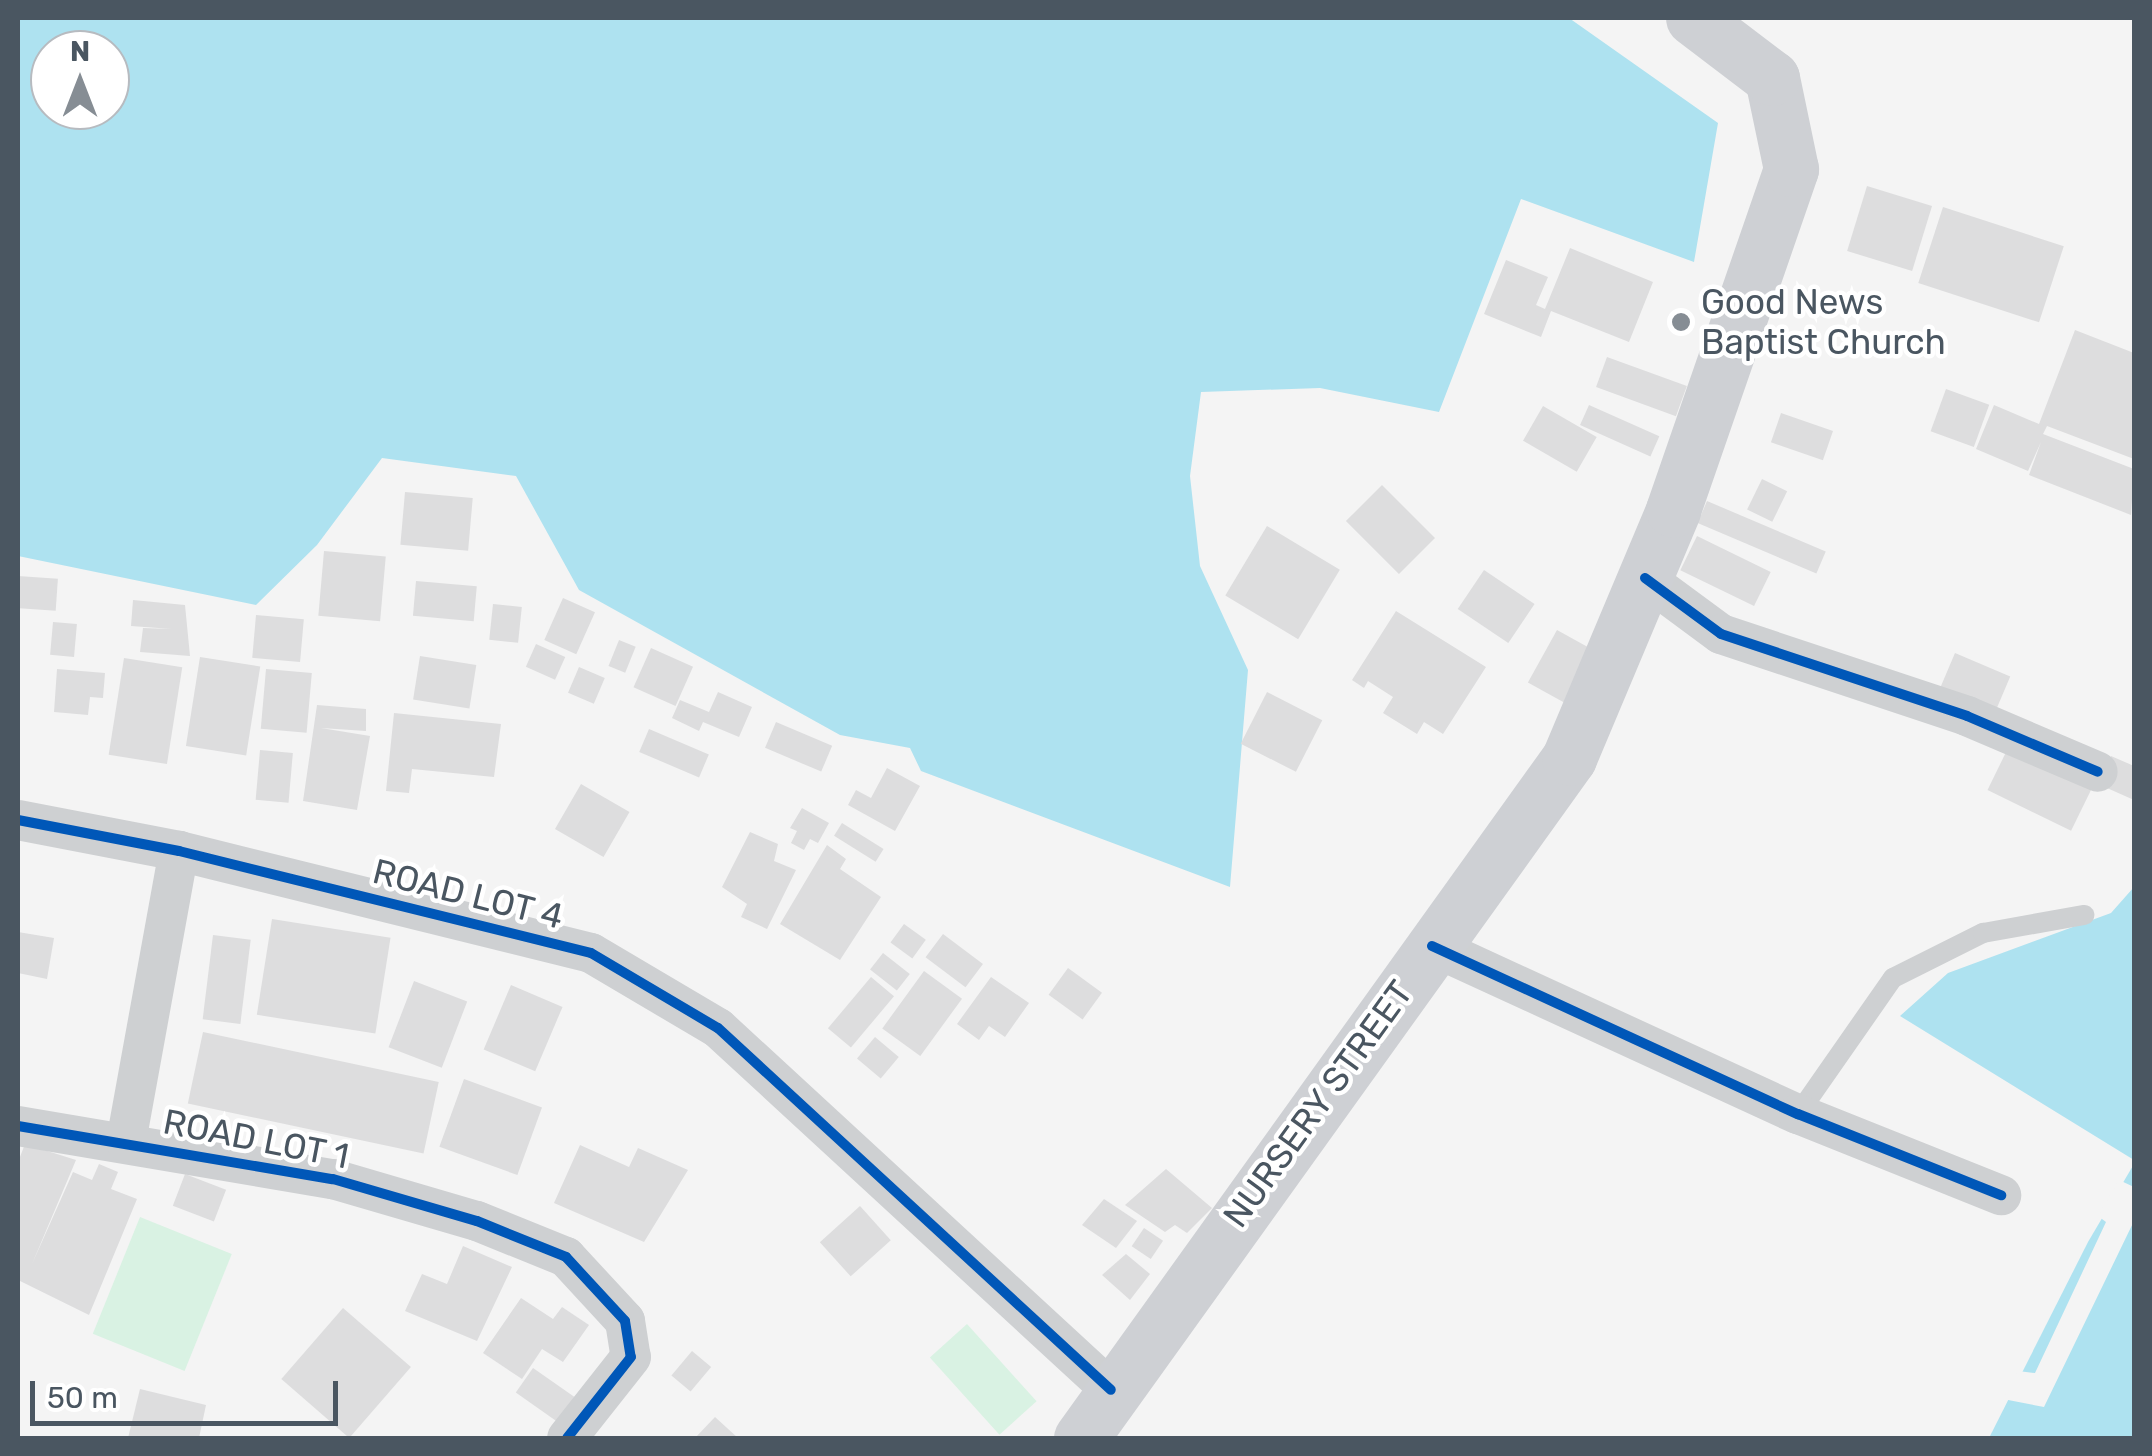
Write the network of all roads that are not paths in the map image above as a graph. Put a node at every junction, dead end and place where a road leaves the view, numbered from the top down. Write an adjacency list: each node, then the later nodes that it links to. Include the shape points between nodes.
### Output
1 (1722, 25): 2 (main road, NURSERY STREET, via 1772,78 1791,169)
2 (1645, 578): 3 (street, via 1721,634 1966,716); 7 (main road, NURSERY STREET, via 1569,758)
3 (2098, 772)
4 (18, 820): 5 (street, ROAD LOT 4)
5 (179, 850): 10 (street); 12 (street, ROAD LOT 4, via 607,963 718,1028)
6 (2084, 914): 8 (lane, via 1982,933 1893,978)
7 (1432, 946): 8 (street); 12 (main road, NURSERY STREET)
8 (1798, 1114): 11 (street)
9 (18, 1126): 10 (street, ROAD LOT 1)
10 (126, 1142): 13 (street, ROAD LOT 1, via 334,1179 478,1221 566,1257 626,1321 631,1357)
11 (2001, 1195)
12 (1111, 1390): 14 (main road, NURSERY STREET)
13 (567, 1438)
14 (1081, 1438)

